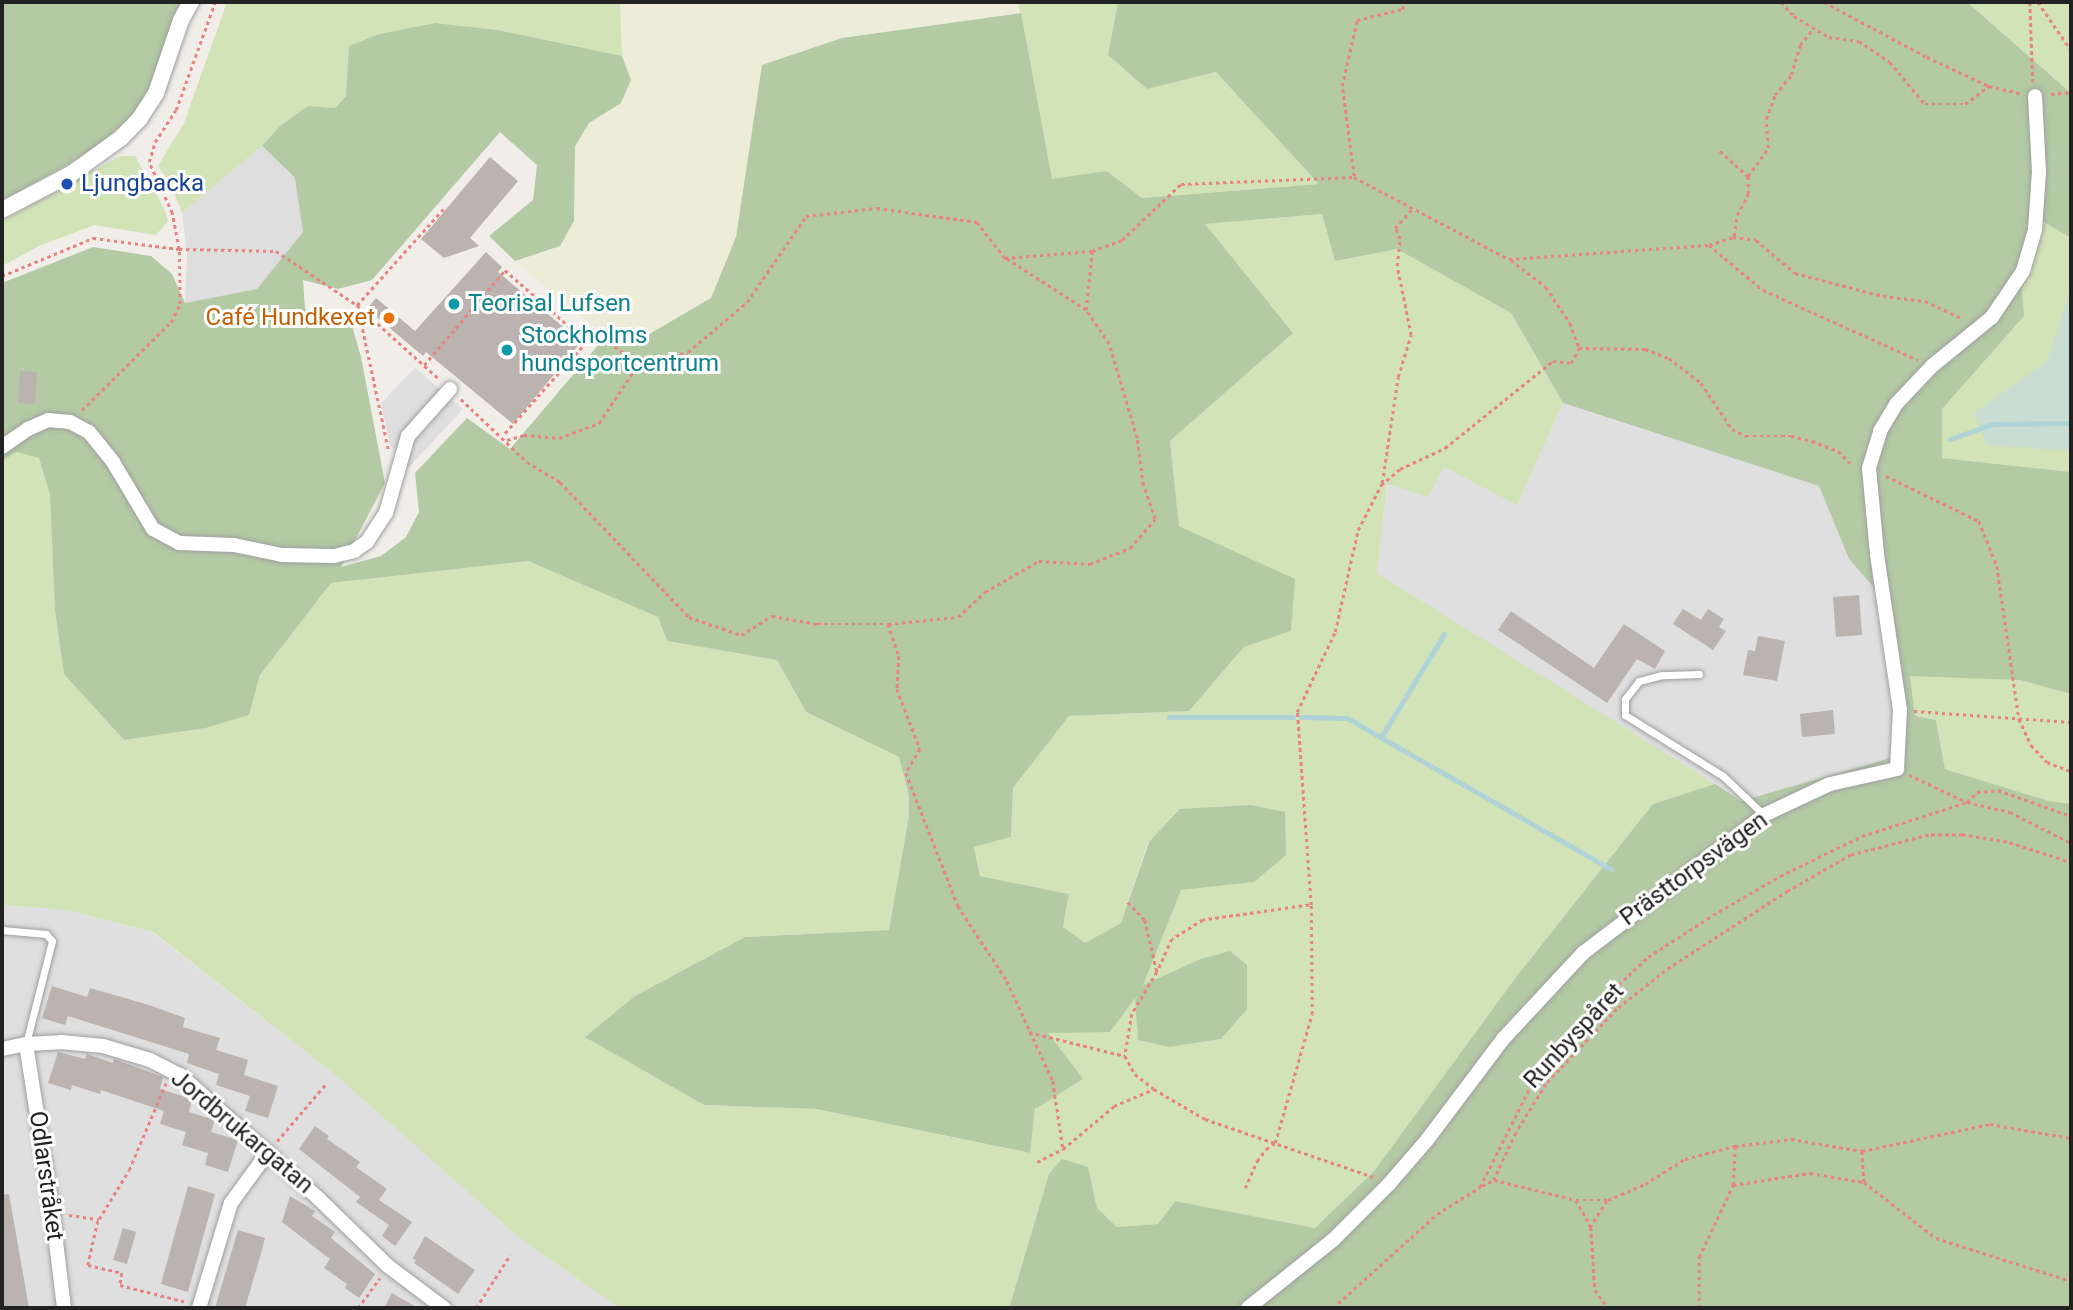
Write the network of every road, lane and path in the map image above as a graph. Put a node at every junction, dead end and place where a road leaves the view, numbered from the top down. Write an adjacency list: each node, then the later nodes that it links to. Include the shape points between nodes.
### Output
1 (191, 2): 18 (street, via 156,93 140,118 121,138 71,174)
2 (215, 2): 21 (path, via 176,110 155,142 149,162 172,213)
3 (1406, 2): 15 (path, via 1402,9 1357,20 1342,86)
4 (1781, 2): 8 (path)
5 (1824, 2): 10 (path)
6 (2030, 2): 12 (path)
7 (2038, 2): 9 (path)
8 (1814, 28): 10 (path, via 1829,37 1859,41 1890,62 1925,104 1965,104); 14 (path, via 1800,45 1791,75 1775,95 1766,119 1768,148)
9 (2071, 50)
10 (1989, 86): 12 (path)
11 (2071, 92): 12 (path)
12 (2035, 96): 28 (street, via 2039,172 2035,230 2023,271 1992,317)
13 (1720, 151): 14 (path)
14 (1748, 176): 19 (path, via 1748,194 1737,215)
15 (1354, 177): 16 (path); 22 (path, via 1181,184 1122,240)
16 (1413, 208): 24 (path); 41 (path, via 1395,228 1400,239 1397,266 1411,335 1398,377)
17 (443, 209): 26 (path)
18 (2, 210)
19 (1734, 236): 20 (path); 28 (path, via 1756,240 1795,273 1925,301)
20 (1709, 245): 24 (path); 33 (path, via 1763,290)
21 (179, 249): 25 (path, via 93,238); 26 (path, via 276,251); 35 (path, via 180,304 171,322)
22 (1092, 251): 23 (path); 27 (path)
23 (1005, 258): 27 (path); 31 (path, via 977,222 877,208 806,216 747,302 688,352)
24 (1509, 259): 30 (path, via 1546,287 1570,323)
25 (2, 276)
26 (356, 305): 32 (path); 39 (path)
27 (1086, 310): 42 (path, via 1109,344 1155,519 1130,548 1090,564 1039,561 985,592 958,617)
28 (1979, 327): 33 (street)
29 (579, 335): 31 (path, via 597,335); 32 (path, via 505,270); 36 (path, via 587,342)
30 (1579, 348): 40 (path, via 1645,349 1669,358 1701,383 1732,429 1746,436 1812,441 1838,451 1848,464); 41 (path, via 1571,363 1553,361 1445,448 1400,469)
31 (639, 363): 37 (path, via 599,423 559,438 524,435)
32 (424, 365): 34 (path)
33 (1932, 366): 40 (street, via 1897,403 1880,431)
34 (450, 389): 35 (street, via 408,436 386,513 367,542 334,556 179,543 153,529 113,462 89,432); 36 (path)
35 (70, 422): 38 (street, via 48,420)
36 (503, 436): 37 (path)
37 (507, 440): 42 (path, via 527,462 560,482 689,617 741,635 772,616 817,624)
38 (2, 447)
39 (390, 459)
40 (1869, 468): 44 (street); 45 (path, via 1979,521 1997,566)
41 (1381, 485): 55 (path, via 1358,530 1335,632 1297,712)
42 (888, 624): 58 (path, via 899,656 897,689 920,749 906,772 958,906 1007,982)
43 (1699, 674): 50 (lane, via 1639,681 1625,699 1625,715 1723,776)
44 (1900, 710): 45 (path); 47 (street)
45 (2019, 719): 46 (path); 48 (path, via 2031,745 2047,762)
46 (2071, 722)
47 (1897, 769): 49 (path); 50 (street, Prästtorpsvägen, via 1830,784)
48 (2071, 771)
49 (1967, 802): 51 (path, Runbyspåret, via 1977,792 1998,790); 52 (path, via 2010,812); 76 (path, Runbyspåret, via 1850,841 1780,876 1648,957 1593,1009 1532,1083)
50 (1764, 815): 74 (street, Prästtorpsvägen, via 1583,953 1504,1038)
51 (2071, 816)
52 (2071, 843)
53 (2066, 861): 72 (path, Runbyspåret, via 2007,842 1963,835 1929,835 1851,855 1665,971 1617,1009 1546,1084)
54 (1128, 902): 57 (path, via 1144,920)
55 (1311, 905): 57 (path, via 1203,920 1172,939); 66 (path, via 1312,1014)
56 (2, 930): 59 (lane, via 46,934 52,941)
57 (1157, 972): 61 (path, via 1132,1014)
58 (1029, 1032): 61 (path); 68 (path, via 1053,1081)
59 (26, 1044): 60 (street, Jordbrukargatan); 62 (street, Jordbrukargatan, via 103,1046); 80 (street, Odlarstråket)
60 (2, 1049)
61 (1125, 1056): 64 (path, via 1135,1074)
62 (171, 1070): 70 (street, Jordbrukargatan); 81 (path, via 129,1170)
63 (325, 1085): 70 (path)
64 (1153, 1089): 66 (path, via 1205,1119); 68 (path, via 1114,1106)
65 (2071, 1138): 69 (path, via 1990,1125)
66 (1275, 1143): 74 (path); 77 (path, via 1257,1161)
67 (1735, 1146): 69 (path, via 1791,1139); 75 (path); 79 (path, via 1685,1159)
68 (1063, 1149): 71 (path)
69 (1863, 1151): 73 (path)
70 (268, 1152): 84 (street, Jordbrukargatan); 87 (street, via 231,1203)
71 (1037, 1162)
72 (1494, 1181): 76 (path); 78 (path)
73 (1864, 1182): 75 (path, via 1810,1173); 85 (path, via 1936,1238)
74 (1389, 1184): 91 (street, Prästtorpsvägen, via 1334,1239)
75 (1732, 1185): 94 (path, via 1699,1256)
76 (1480, 1187): 92 (path, via 1437,1214)
77 (1245, 1188)
78 (1576, 1200): 79 (path); 82 (path)
79 (1608, 1200): 82 (path)
80 (53, 1217): 81 (path, via 73,1214); 88 (street, Odlarstråket)
81 (99, 1219): 87 (path, via 88,1265 122,1273 120,1285)
82 (1591, 1227): 93 (path, via 1595,1290)
83 (510, 1255): 90 (path)
84 (388, 1266): 86 (street, Jordbrukargatan); 89 (path)
85 (2071, 1281)
86 (437, 1306)
87 (200, 1307)
88 (64, 1308)
89 (358, 1308)
90 (476, 1308)
91 (1248, 1308)
92 (1333, 1308)
93 (1608, 1308)
94 (1699, 1308)

